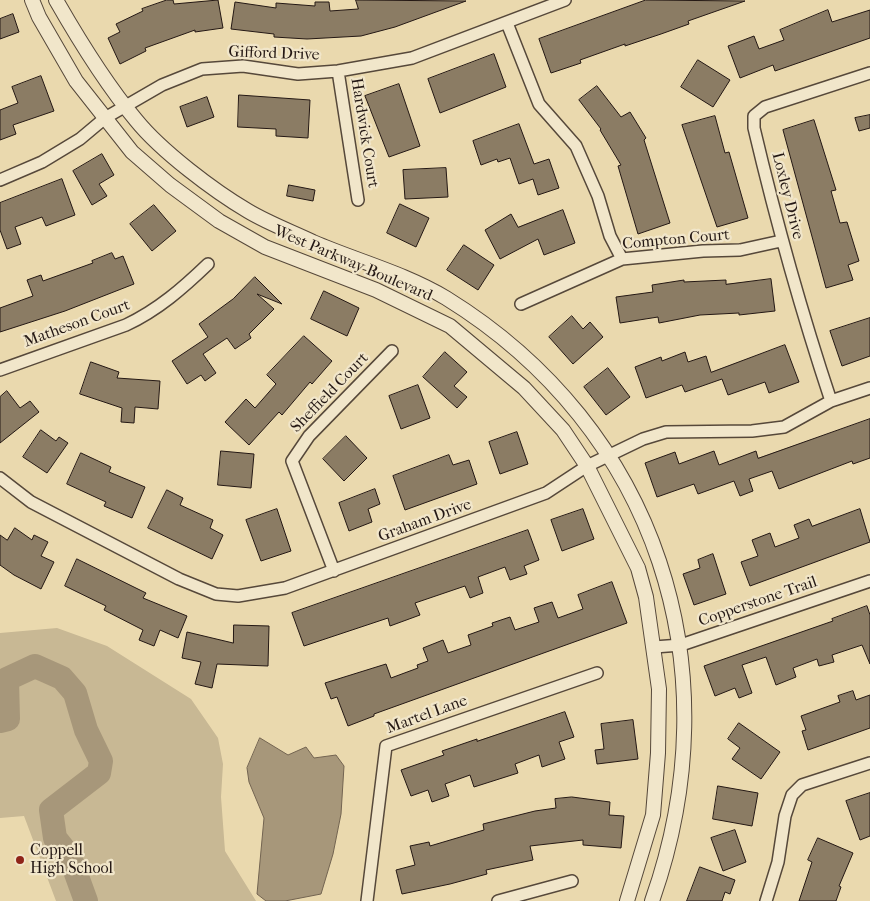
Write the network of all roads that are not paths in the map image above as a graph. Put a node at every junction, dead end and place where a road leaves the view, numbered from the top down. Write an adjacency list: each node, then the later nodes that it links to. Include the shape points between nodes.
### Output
1 (32, 0): 8 (street, West Parkway Boulevard, via 76,81)
2 (56, 0): 7 (street, West Parkway Boulevard, via 78,40)
3 (565, 0): 4 (street, Gifford Drive)
4 (507, 24): 5 (street, Gifford Drive, via 412,58); 12 (street, via 539,104 576,146)
5 (338, 71): 7 (street, Gifford Drive, via 298,74 243,66 202,69 162,85); 10 (street, Hardwick Court)
6 (870, 73): 11 (street, Loxley Drive, via 765,107 754,116 754,128)
7 (124, 106): 8 (street, Gifford Drive); 19 (street, West Parkway Boulevard, via 138,123 200,178 249,212 316,243 387,269 445,298 494,332 536,368 576,410)
8 (105, 118): 9 (street, Gifford Drive, via 80,139 42,162); 20 (street, West Parkway Boulevard, via 132,152 170,186 219,221 265,247 376,290 450,326 524,388 563,430)
9 (0, 180)
10 (358, 200)
11 (782, 241): 12 (street, Compton Court, via 740,250); 18 (street, Loxley Drive, via 804,322)
12 (622, 259): 14 (street, Compton Court)
13 (208, 264): 16 (street, Matheson Court, via 179,292 144,317)
14 (521, 304)
15 (392, 351): 22 (street, Sheffield Court, via 310,436 292,461)
16 (0, 370)
17 (870, 388): 18 (street, Graham Drive)
18 (832, 401): 19 (street, Graham Drive, via 784,427 752,431 666,432 643,438)
19 (609, 456): 20 (street, Graham Drive); 24 (street, West Parkway Boulevard, via 639,509 662,565)
20 (588, 466): 22 (street, Graham Drive, via 546,494); 25 (street, West Parkway Boulevard, via 638,568)
21 (0, 478): 22 (street, Graham Drive, via 31,502 179,579 216,594 267,593)
22 (334, 571)
23 (870, 580): 24 (street, Copperstone Trail)
24 (681, 645): 25 (street, Copperstone Trail); 32 (street, West Parkway Boulevard, via 684,770 665,866)
25 (654, 647): 31 (street, West Parkway Boulevard, via 660,689 653,815)
26 (597, 673): 29 (street, Martel Lane, via 386,746)
27 (870, 763): 33 (street, via 802,785 792,795)
28 (572, 881): 30 (street)
29 (367, 901)
30 (498, 901)
31 (627, 901)
32 (652, 901)
33 (766, 901)

